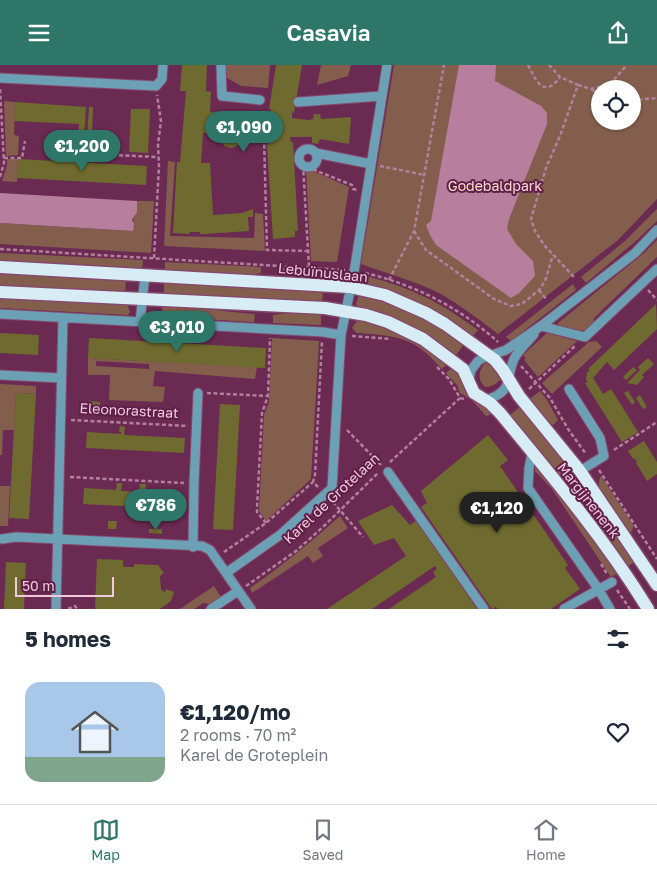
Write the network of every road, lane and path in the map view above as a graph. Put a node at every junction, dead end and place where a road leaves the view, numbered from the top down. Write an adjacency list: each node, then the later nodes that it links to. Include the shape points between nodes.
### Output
1 (163, 65): 13 (street, via 162,79)
2 (221, 65): 18 (street, via 222,96)
3 (388, 65): 15 (street)
4 (444, 65): 28 (path)
5 (528, 65): 8 (path, via 540,86 554,85)
6 (549, 65): 8 (path)
7 (627, 65): 10 (path)
8 (560, 77): 11 (path)
9 (0, 78): 13 (street)
10 (614, 80)
11 (578, 85): 14 (path); 35 (path, via 531,219 544,245)
12 (0, 86): 25 (path)
13 (156, 86): 24 (path, via 162,121)
14 (591, 89)
15 (382, 96): 19 (street); 26 (street)
16 (657, 97): 17 (path)
17 (641, 99)
18 (260, 100)
19 (298, 102)
20 (264, 138): 34 (path, via 267,250)
21 (25, 141): 25 (path, via 22,158)
22 (106, 144): 24 (path, via 113,155)
23 (316, 153): 26 (street); 27 (street, via 317,161 311,167); 27 (street, via 310,149 302,151 299,158)
24 (158, 157): 33 (path, via 154,258)
25 (4, 158): 29 (path)
26 (371, 164): 28 (path); 30 (street)
27 (305, 166): 30 (path, via 352,185 353,189); 34 (path)
28 (425, 175): 32 (path)
29 (0, 177)
30 (367, 191): 42 (street)
31 (657, 230): 51 (street, via 635,253)
32 (414, 231): 41 (path); 43 (path, via 426,250 506,305 522,304)
33 (0, 249)
34 (307, 251): 37 (path)
35 (554, 254): 40 (path); 43 (path)
36 (0, 267): 39 (main road, Lebuïnuslaan)
37 (308, 267)
38 (657, 269): 54 (street)
39 (145, 275): 42 (main road, Lebuïnuslaan); 45 (street)
40 (574, 277)
41 (389, 280)
42 (350, 287): 47 (street); 56 (main road, Lebuïnuslaan, via 385,295 426,313)
43 (539, 290): 46 (path)
44 (0, 292): 45 (main road)
45 (143, 300): 47 (main road); 50 (street)
46 (547, 300)
47 (345, 311): 53 (street); 60 (main road, via 388,322 423,339 463,369)
48 (0, 314): 49 (street)
49 (63, 318): 50 (street); 59 (street, Eleonorastraat)
50 (140, 322): 52 (street)
51 (541, 326): 54 (street); 56 (street, via 506,350); 61 (street, via 514,358)
52 (271, 329): 53 (street); 64 (path)
53 (340, 335): 55 (path); 84 (street, Karel de Grotelaan, via 332,488 280,535)
54 (585, 337): 65 (path)
55 (393, 339)
56 (490, 355): 60 (street, via 474,364); 61 (main road, Lebuïnuslaan)
57 (433, 363): 73 (path, Karel de Grotelaan, via 449,379 460,398)
58 (0, 375): 59 (street)
59 (61, 378): 67 (street, Eleonorastraat)
60 (469, 379): 66 (main road, via 474,393)
61 (509, 380): 65 (main road, Lebuïnuslaan); 66 (street, via 502,393)
62 (569, 389): 72 (street, via 600,438)
63 (198, 393): 64 (path); 69 (street)
64 (268, 396): 78 (path, via 262,413 256,508)
65 (519, 396): 74 (main road, Margijnenenk)
66 (486, 400): 71 (main road, Margijnenenk)
67 (60, 420): 69 (path, Eleonorastraat); 75 (street, Eleonorastraat)
68 (657, 422): 72 (path)
69 (197, 427): 77 (street)
70 (347, 430): 73 (path)
71 (532, 453): 87 (street, via 528,488); 98 (main road, Margijnenenk, via 626,573)
72 (604, 456): 74 (street)
73 (386, 470): 88 (path, Karel de Grotelaan, via 296,551); 94 (street)
74 (580, 471): 86 (main road, Margijnenenk)
75 (58, 476): 77 (path); 80 (street, Eleonorastraat)
76 (313, 482): 78 (path)
77 (194, 484): 81 (street)
78 (266, 523): 82 (path)
79 (2, 539): 80 (street)
80 (57, 539): 81 (street); 89 (street, Eleonorastraat)
81 (192, 547): 82 (street, via 202,546)
82 (216, 558): 84 (street)
83 (599, 559): 85 (path)
84 (226, 573): 88 (street)
85 (612, 582): 87 (street); 97 (path)
86 (657, 585)
87 (599, 590): 95 (street); 96 (street)
88 (238, 591): 92 (street); 93 (street)
89 (56, 609)
90 (68, 609): 91 (path, via 75,606)
91 (77, 609)
92 (211, 609)
93 (251, 609)
94 (484, 609)
95 (564, 609)
96 (610, 609)
97 (630, 609)
98 (648, 609)

